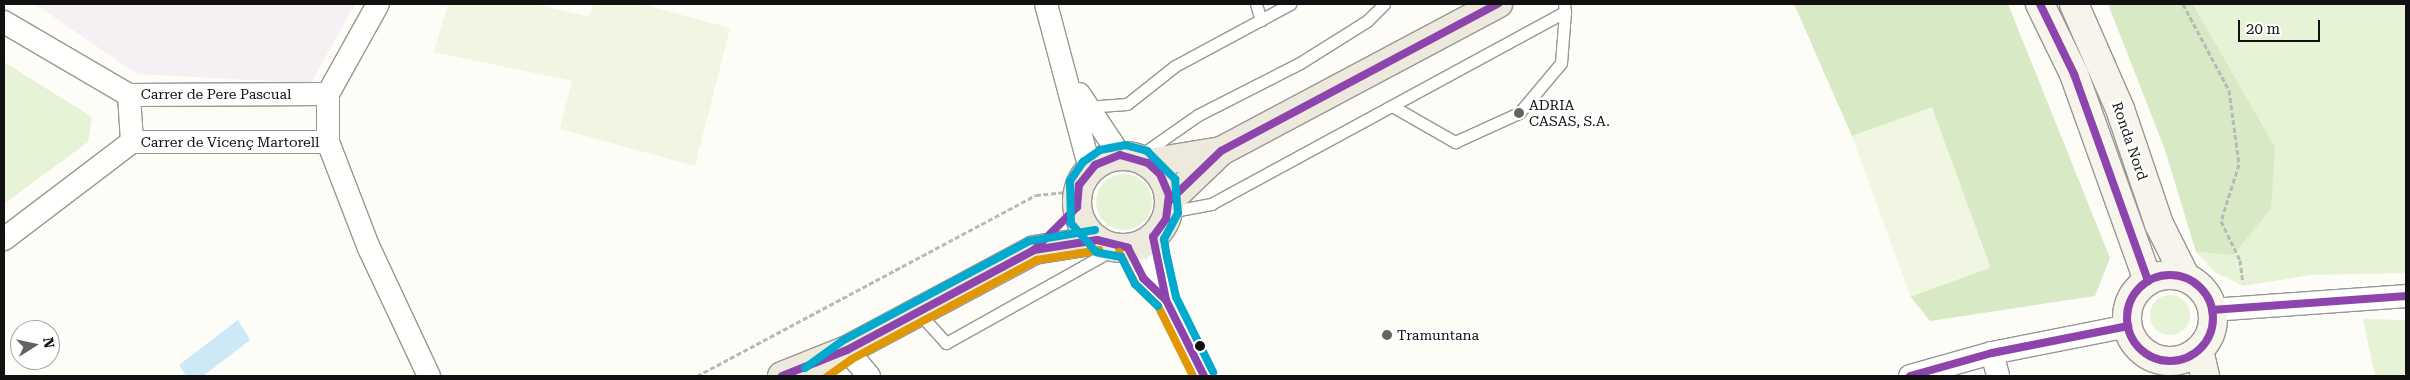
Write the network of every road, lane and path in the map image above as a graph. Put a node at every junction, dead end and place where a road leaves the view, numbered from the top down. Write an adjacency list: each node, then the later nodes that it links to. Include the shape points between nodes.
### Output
1 (378, 4): 14 (street)
2 (1046, 4): 13 (street)
3 (1256, 4): 11 (lane)
4 (1290, 4): 11 (lane)
5 (1384, 4): 21 (lane, via 1367,21 1300,63 1198,115)
6 (1498, 4): 20 (main road)
7 (2040, 4): 29 (street, via 2074,74)
8 (2074, 4): 28 (street, Ronda Nord, via 2120,109 2159,224)
9 (2183, 4): 32 (path, via 2229,90 2239,164 2220,221 2240,260)
10 (1564, 8): 16 (lane); 16 (lane, via 1561,63 1519,113 1455,142)
11 (1261, 20): 17 (lane, via 1176,66 1127,104)
12 (4, 22): 15 (street, Carrer de Pere Pascual)
13 (1065, 66): 17 (street); 22 (street)
14 (328, 94): 15 (street, Carrer de Pere Pascual); 19 (street)
15 (129, 95): 18 (street, Carrer de Vicenç Martorell)
16 (1392, 106): 23 (lane, via 1211,204)
17 (1085, 107): 21 (street)
18 (132, 142): 19 (street, Carrer de Vicenç Martorell); 25 (street, Carrer de Vicenç Martorell)
19 (328, 142): 40 (street, via 369,248)
20 (1221, 151): 21 (main road); 23 (main road)
21 (1135, 158): 22 (main road); 23 (main road, via 1166,184)
22 (1081, 189): 26 (main road, via 1083,226); 27 (main road); 41 (path, via 1036,195)
23 (1169, 207): 24 (main road)
24 (1153, 237): 26 (main road); 31 (street)
25 (4, 239)
26 (1114, 245): 27 (main road); 31 (street); 34 (lane, via 946,343)
27 (1034, 250): 34 (main road)
28 (2186, 278): 29 (street, via 2160,276); 33 (street, Ronda Nord, via 2207,296)
29 (2148, 281): 35 (street, via 2131,300)
30 (2406, 296): 32 (street)
31 (1166, 300): 45 (street)
32 (2246, 307): 33 (street)
33 (2212, 310): 37 (street, via 2210,332)
34 (918, 312): 36 (main road)
35 (2128, 326): 38 (street); 39 (street, via 2141,349)
36 (847, 350): 42 (main road); 43 (main road); 44 (street)
37 (2199, 350): 39 (street); 48 (street)
38 (1992, 353): 46 (street); 47 (street)
39 (2166, 368)
40 (429, 376)
41 (697, 376)
42 (782, 376)
43 (811, 376)
44 (869, 376)
45 (1204, 376)
46 (1910, 376)
47 (1998, 376)
48 (2205, 376)

